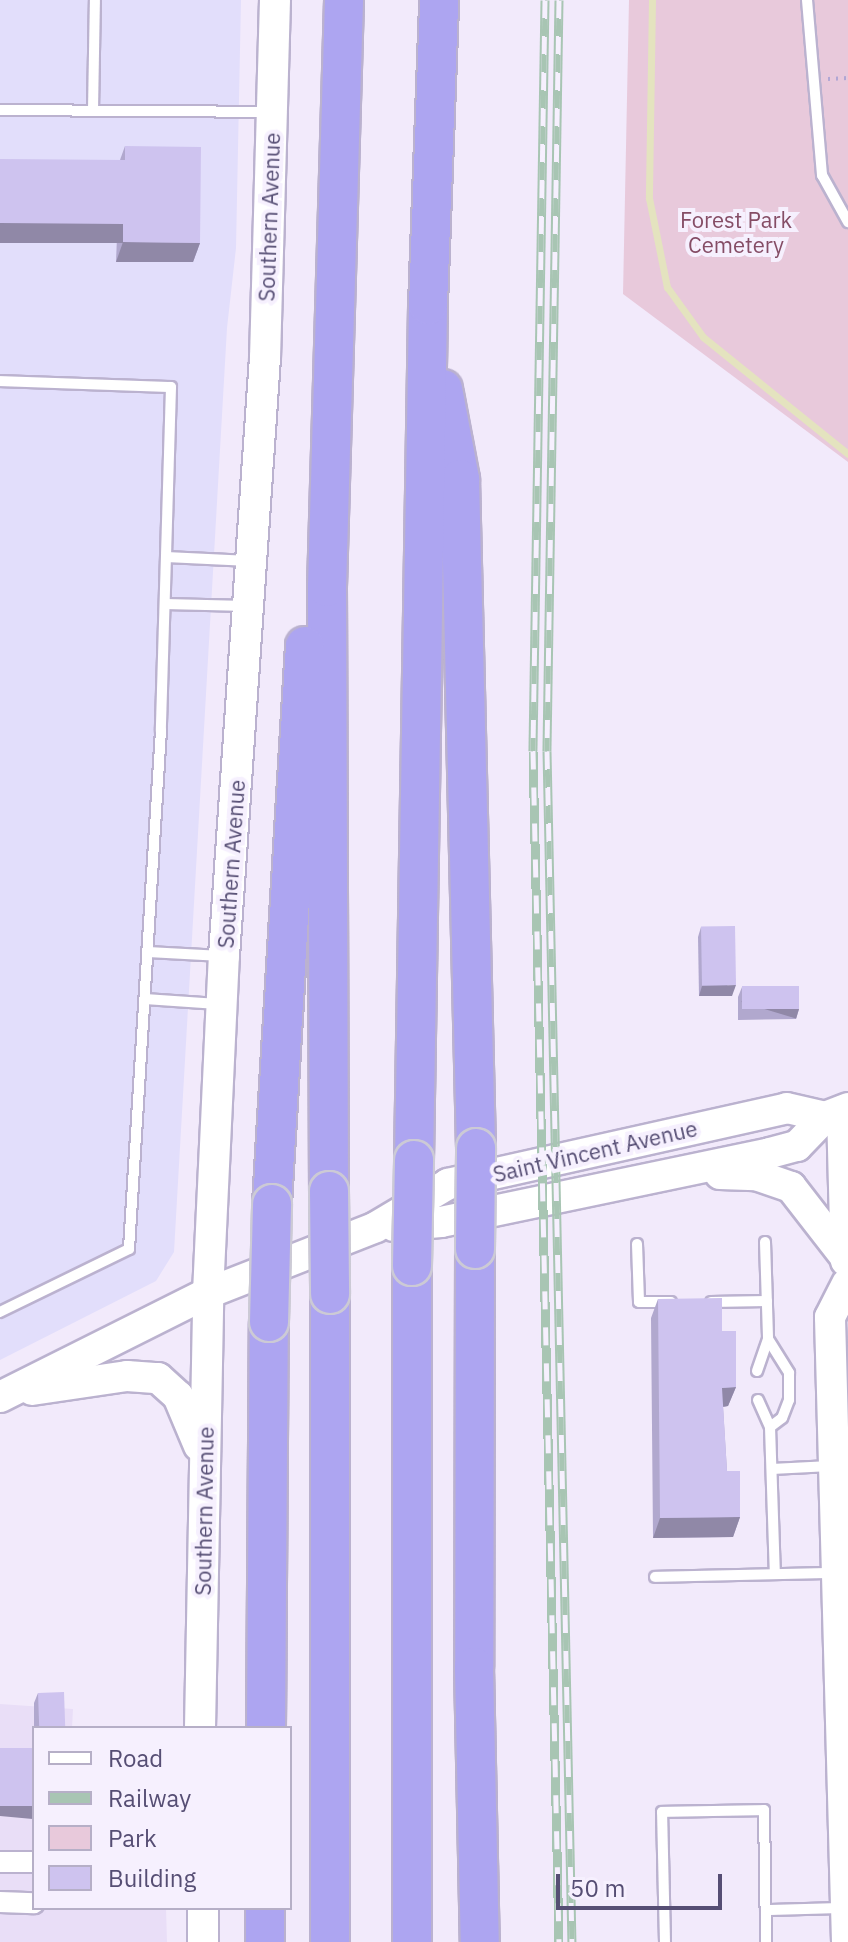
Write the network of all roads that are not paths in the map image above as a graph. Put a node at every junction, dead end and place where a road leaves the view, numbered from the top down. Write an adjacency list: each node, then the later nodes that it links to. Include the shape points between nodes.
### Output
1 (95, 0): 7 (lane)
2 (275, 0): 8 (street, Southern Avenue)
3 (344, 0): 10 (highway)
4 (439, 0): 11 (highway)
5 (807, 0): 9 (lane, via 822,175)
6 (0, 110): 7 (lane)
7 (93, 110): 8 (lane)
8 (272, 112): 14 (street, Southern Avenue, via 266,346)
9 (848, 222)
10 (339, 237): 46 (highway, bridge, via 300,713 272,1204); 55 (highway, bridge, via 327,587)
11 (428, 305): 56 (highway, bridge, via 412,1266); 57 (highway, bridge, via 460,479 476,1148 474,1667)
12 (0, 381): 13 (lane, via 171,387)
13 (166, 557): 14 (lane); 15 (lane)
14 (252, 561): 16 (street, Southern Avenue)
15 (165, 604): 16 (lane); 17 (lane)
16 (249, 606): 18 (street, Southern Avenue)
17 (148, 952): 18 (lane); 19 (lane)
18 (224, 956): 20 (street, Southern Avenue)
19 (145, 999): 20 (lane); 31 (lane, via 129,1249)
20 (222, 1004): 27 (street, Southern Avenue)
21 (838, 1112): 22 (street, Saint Vincent Avenue, via 797,1146); 23 (street, Saint Vincent Avenue, via 787,1108 448,1184); 26 (street)
22 (674, 1173): 23 (street, Saint Vincent Avenue, via 441,1222); 26 (street, via 756,1175 784,1183 806,1203)
23 (376, 1227): 27 (street, Saint Vincent Avenue)
24 (765, 1242): 28 (lane)
25 (637, 1244): 29 (lane, via 639,1302)
26 (847, 1276): 32 (street)
27 (208, 1293): 35 (street, Saint Vincent Avenue); 38 (street, Southern Avenue)
28 (767, 1301): 30 (lane); 33 (lane)
29 (687, 1302)
30 (703, 1302)
31 (0, 1312)
32 (839, 1317): 39 (street)
33 (768, 1339): 34 (lane); 37 (lane, via 789,1373 789,1400 782,1418)
34 (757, 1371)
35 (1, 1396): 38 (street, via 111,1378 158,1378 183,1404)
36 (758, 1400): 37 (lane)
37 (770, 1427): 40 (lane)
38 (205, 1463): 45 (street, Southern Avenue)
39 (833, 1466): 40 (lane); 41 (street)
40 (772, 1469): 42 (lane)
41 (842, 1572): 42 (lane); 44 (street)
42 (775, 1574): 43 (lane)
43 (655, 1577)
44 (843, 1680): 51 (street)
45 (200, 1726)
46 (266, 1726)
47 (0, 1862): 48 (street)
48 (32, 1862)
49 (0, 1902): 50 (street)
50 (32, 1903)
51 (846, 1908): 53 (lane); 60 (street)
52 (203, 1910): 54 (street)
53 (766, 1910): 58 (lane, via 764,1810 662,1812); 59 (lane)
54 (203, 1942)
55 (330, 1942)
56 (412, 1942)
57 (480, 1942)
58 (665, 1942)
59 (766, 1942)
60 (847, 1942)

